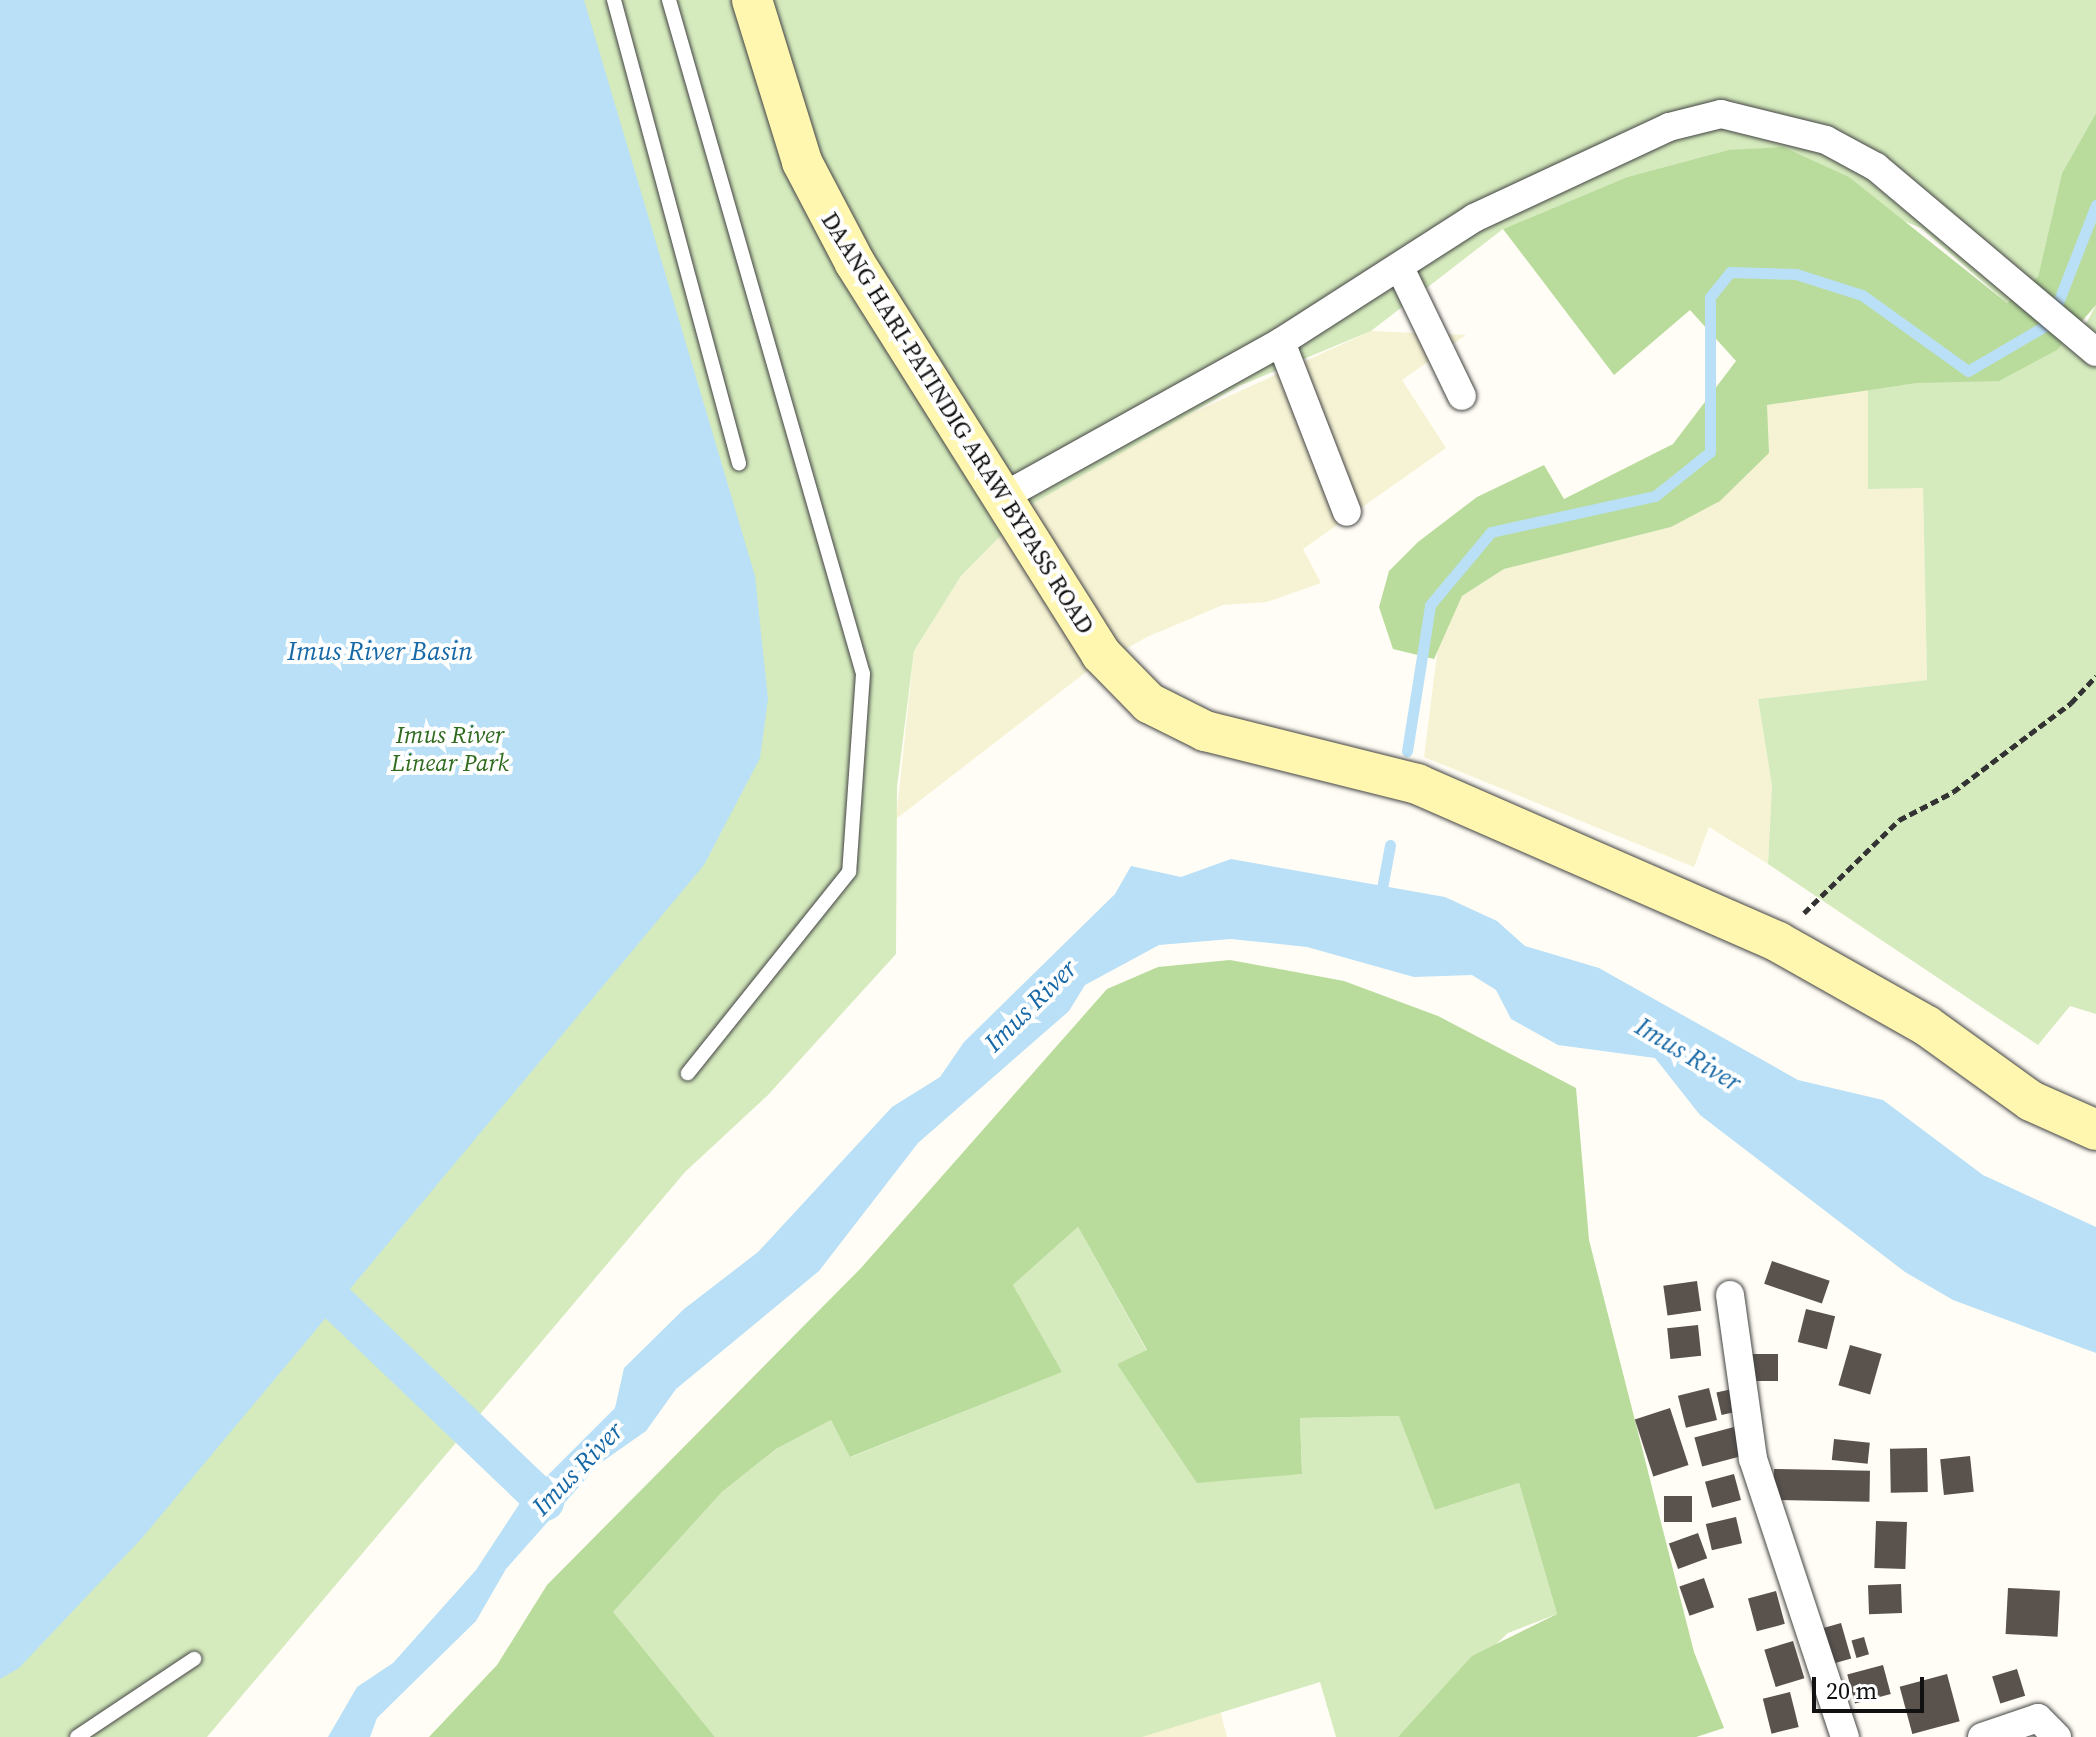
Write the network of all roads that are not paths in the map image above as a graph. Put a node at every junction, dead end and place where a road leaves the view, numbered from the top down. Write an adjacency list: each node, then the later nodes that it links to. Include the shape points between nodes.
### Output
1 (669, 0): 11 (lane, via 863,674 849,872)
2 (752, 0): 9 (main road, DAANG HARI-PATINDIG ARAW BYPASS ROAD, via 815,190)
3 (612, 3): 8 (lane)
4 (1400, 268): 5 (street); 6 (street, via 1474,218 1567,170 1721,114 1826,140 1876,167); 7 (street)
5 (1281, 342): 9 (street); 10 (street)
6 (2092, 349)
7 (1462, 396)
8 (739, 463)
9 (999, 499): 12 (main road, DAANG HARI-PATINDIG ARAW BYPASS ROAD, via 1101,654 1149,703 1205,731 1417,784 1778,942 1927,1026 2031,1101)
10 (1347, 512)
11 (688, 1073)
12 (2096, 1130)
13 (1730, 1295): 16 (street, via 1753,1459)
14 (194, 1659): 15 (lane)
15 (77, 1737)
16 (1845, 1737)
17 (1982, 1737): 18 (street, via 2038,1718)
18 (2057, 1737)

